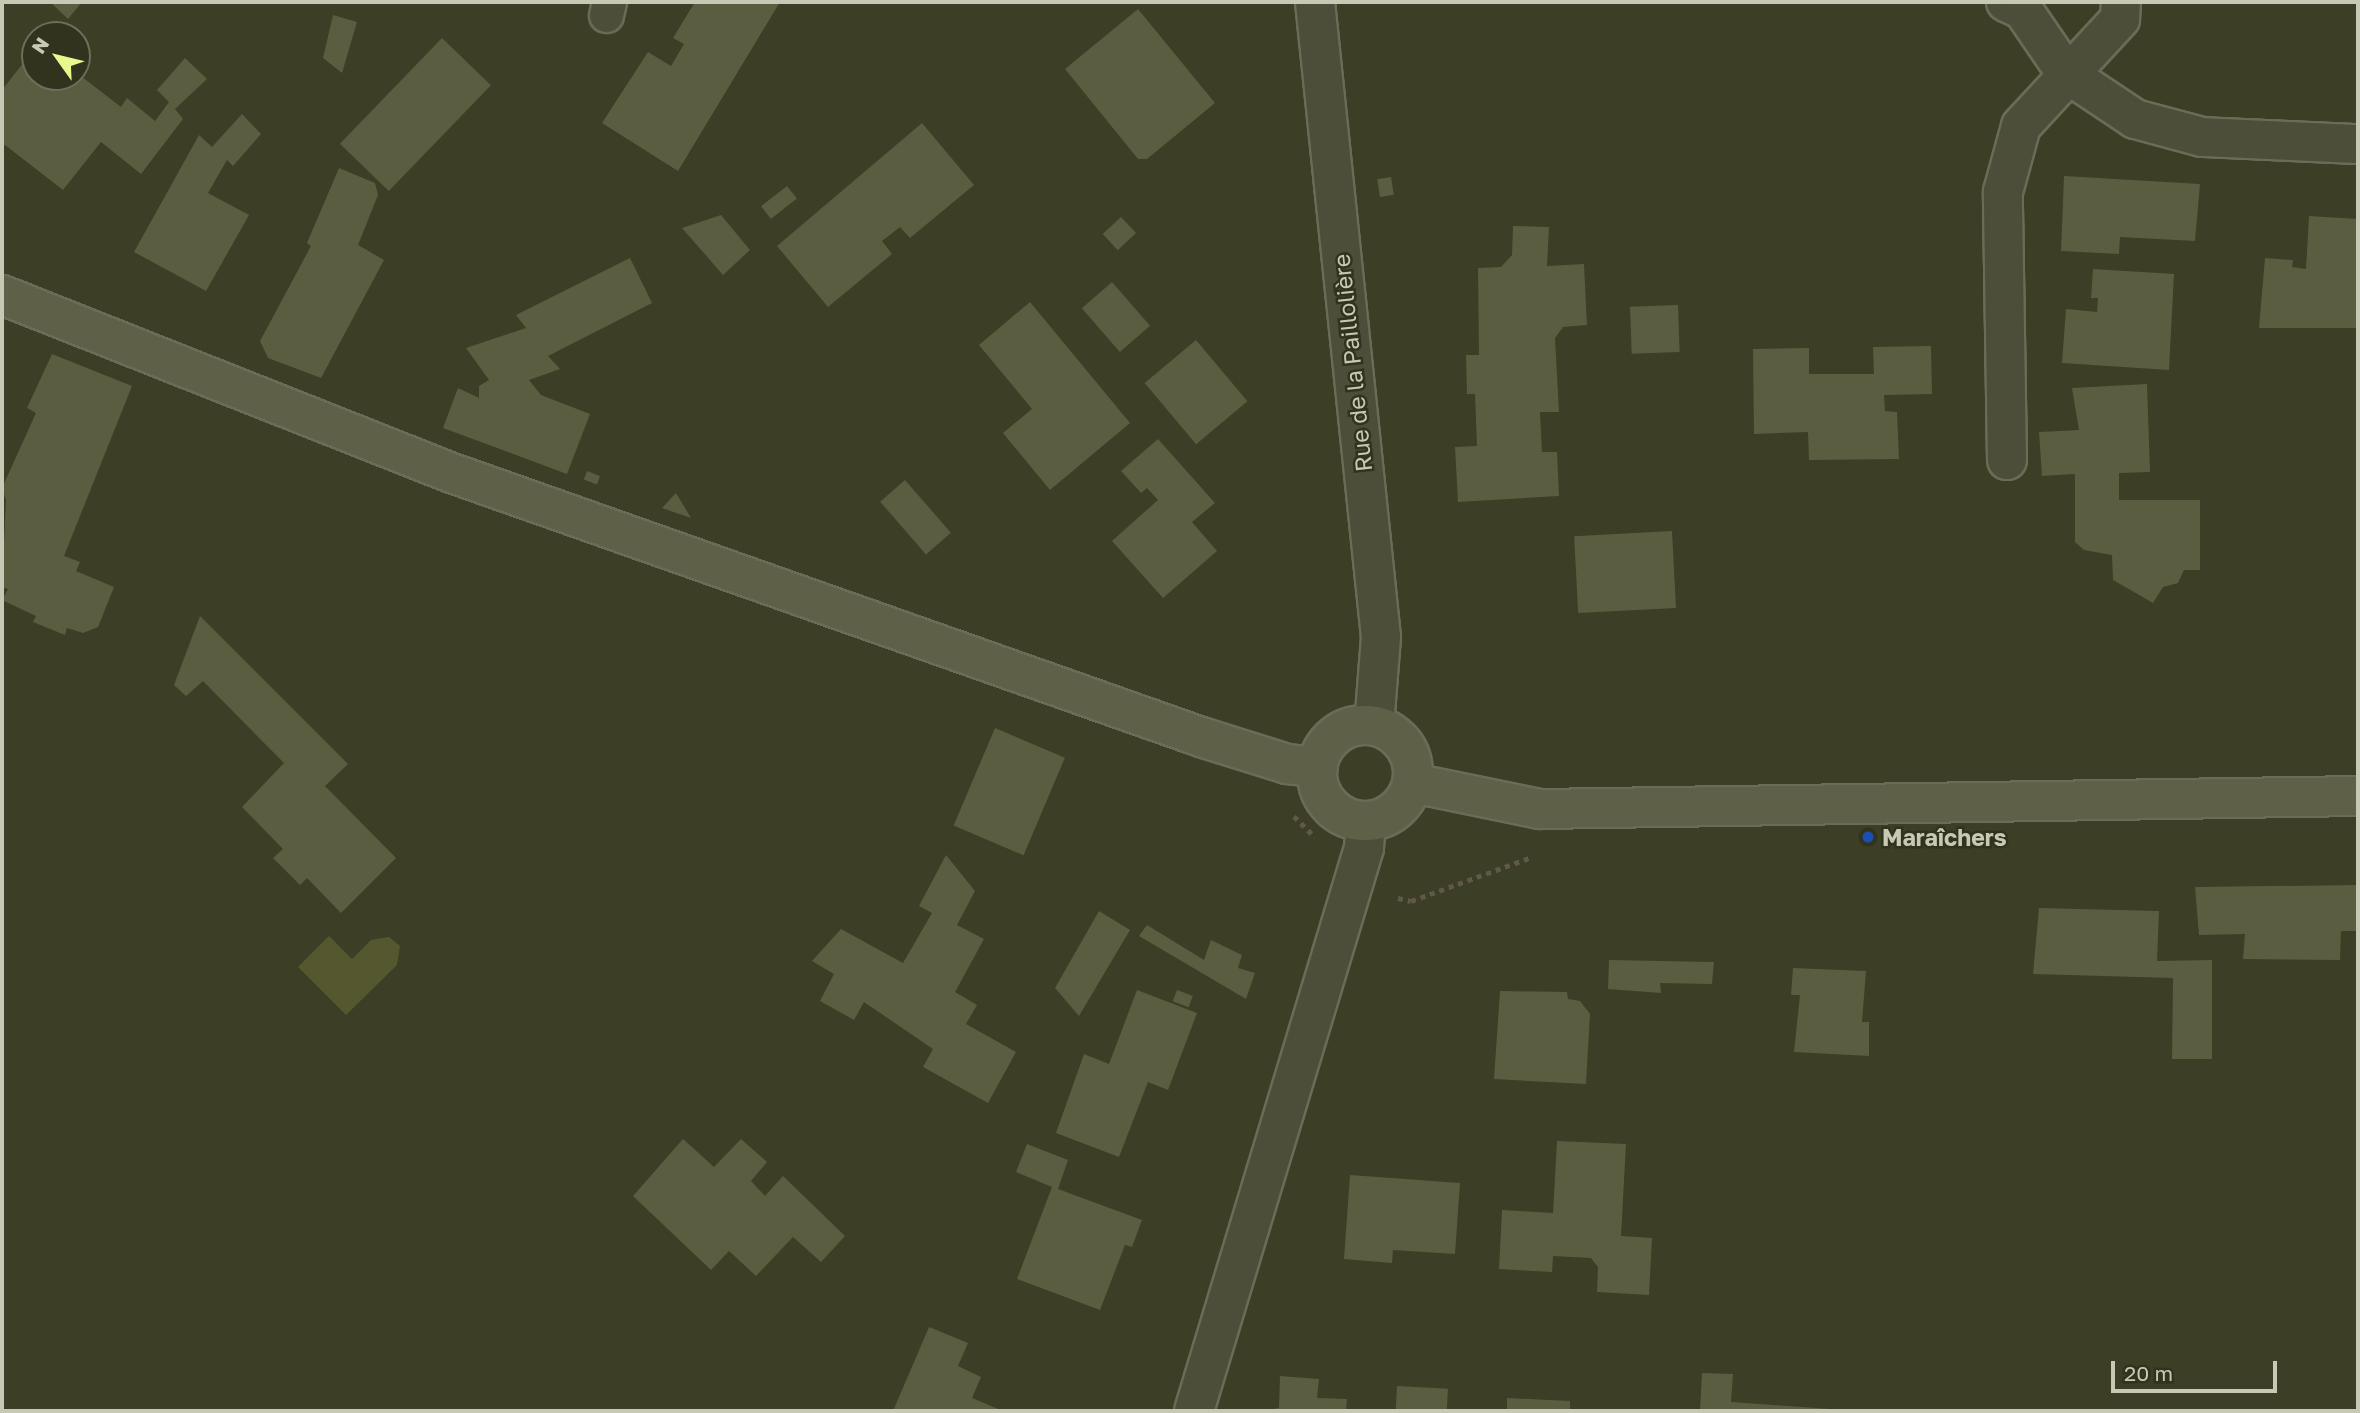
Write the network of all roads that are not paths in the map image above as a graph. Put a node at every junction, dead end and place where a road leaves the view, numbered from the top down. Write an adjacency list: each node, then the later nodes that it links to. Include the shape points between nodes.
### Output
1 (1315, 2): 8 (street, Rue de la Paillolière, via 1381,637)
2 (2006, 2): 4 (street, via 2022,10)
3 (2121, 2): 4 (street, via 2120,19)
4 (2066, 73): 5 (street, via 2135,119 2202,137); 7 (street, via 2021,126 2003,192)
5 (2358, 144)
6 (2, 295): 9 (main road, via 449,472 1201,737 1287,764)
7 (2007, 460)
8 (1374, 725): 9 (main road, via 1358,725 1331,739); 10 (main road, via 1401,740 1411,760)
9 (1318, 767): 12 (main road, via 1324,799 1349,819)
10 (1413, 783): 11 (main road, via 1540,809); 12 (main road, via 1396,811)
11 (2358, 796)
12 (1366, 821): 13 (street, via 1364,848)
13 (1194, 1411)

